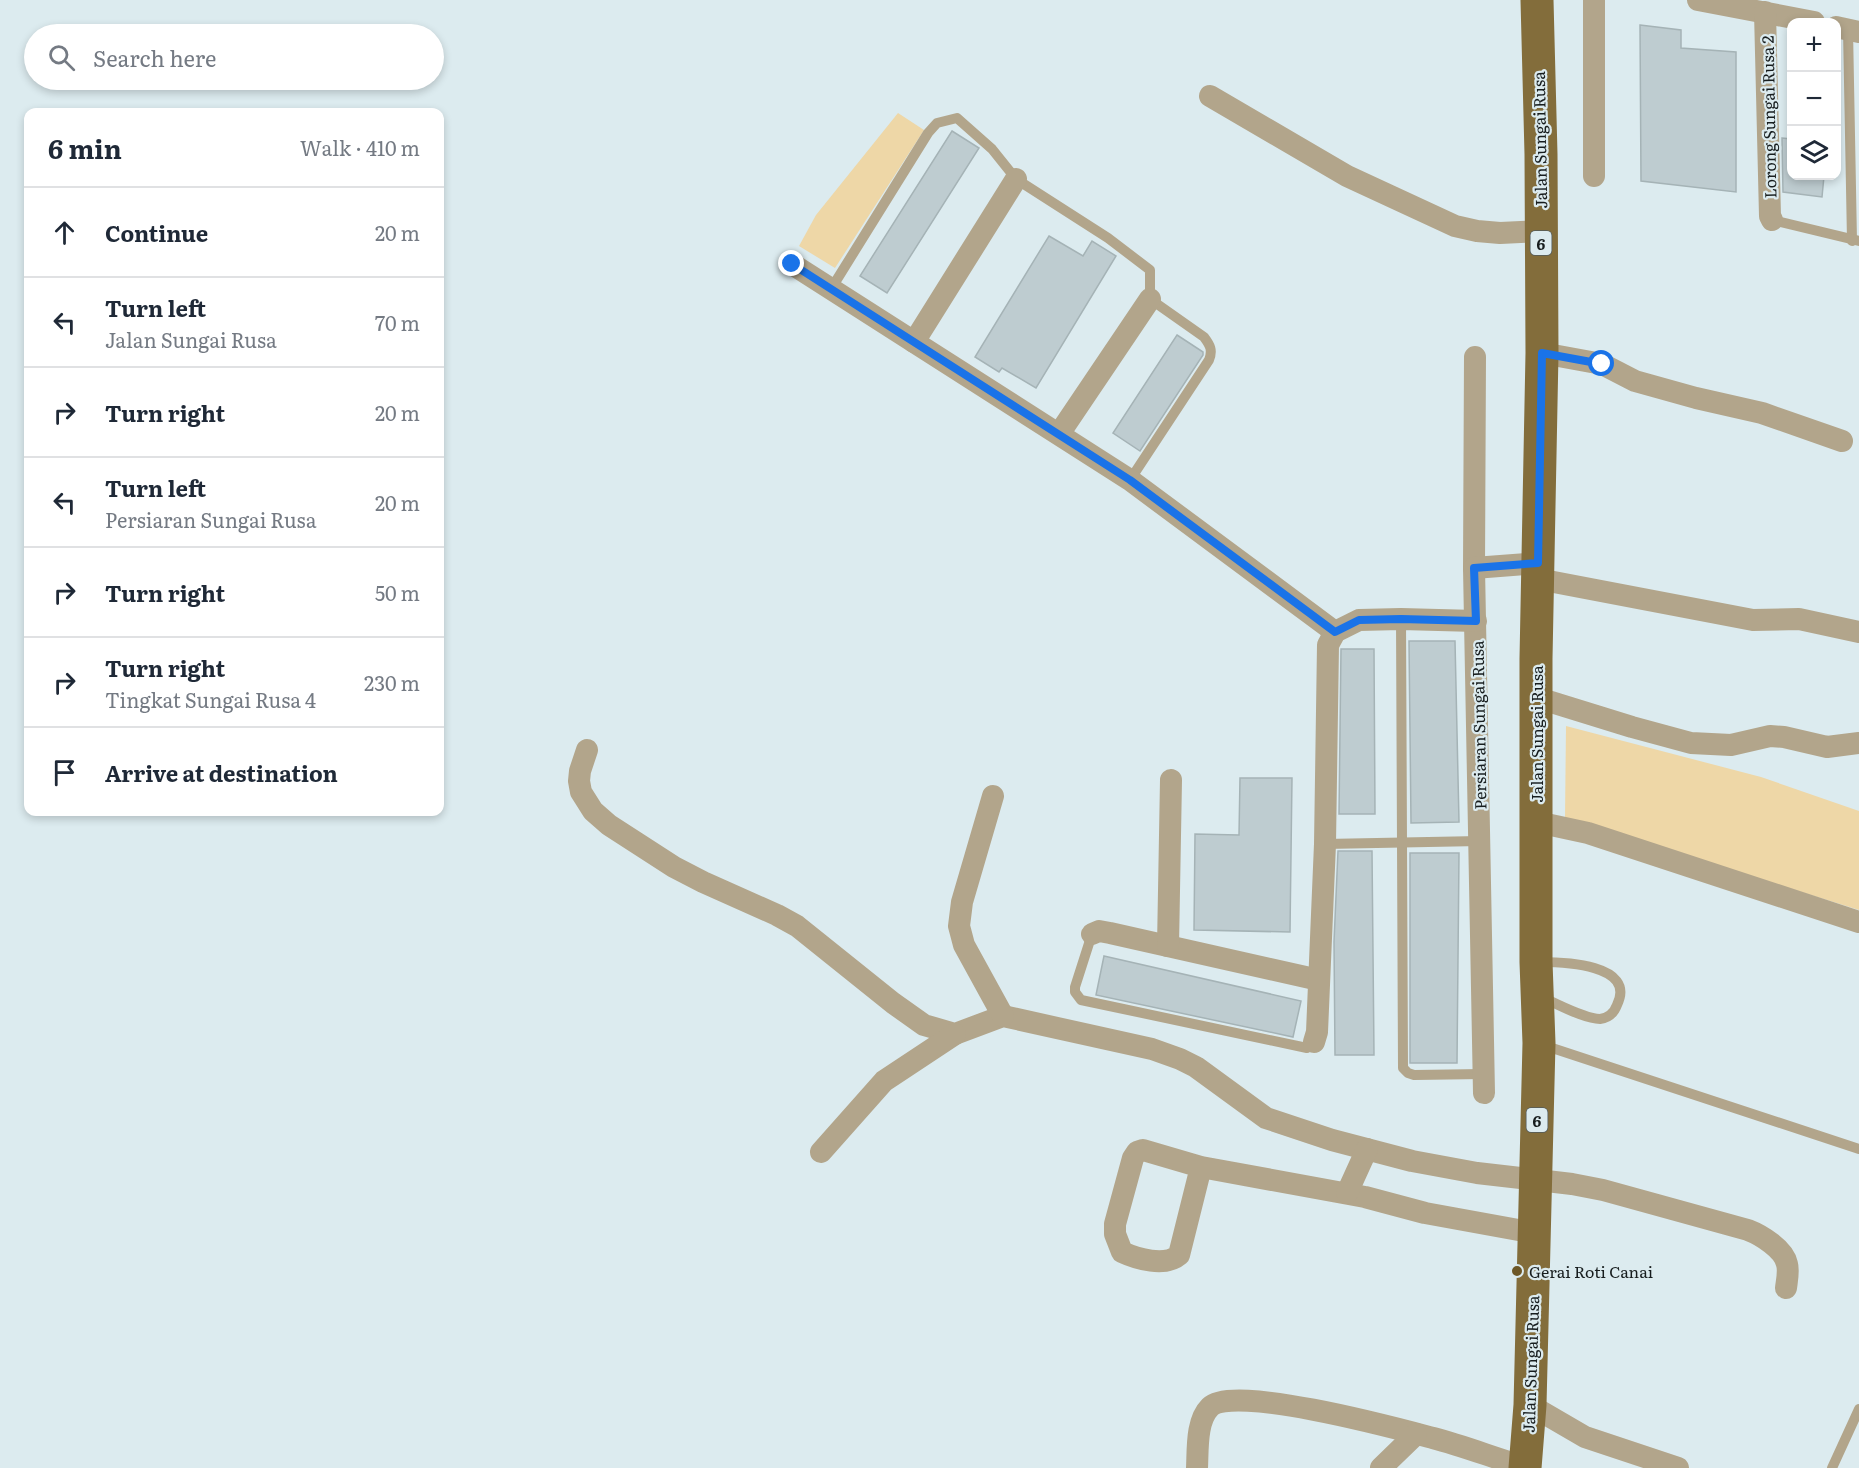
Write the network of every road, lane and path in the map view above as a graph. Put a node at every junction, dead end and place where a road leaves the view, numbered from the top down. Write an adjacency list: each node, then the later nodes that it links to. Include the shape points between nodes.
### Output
1 (1537, 0): 11 (main road, Jalan Sungai Rusa / 6)
2 (1594, 0): 8 (street)
3 (1698, 0): 4 (street)
4 (1765, 12): 5 (street); 10 (street, Lorong Sungai Rusa 2)
5 (1795, 18)
6 (1848, 29): 12 (lane)
7 (1210, 96): 11 (street, via 1347,177 1455,226 1500,233)
8 (1594, 176)
9 (1016, 179): 14 (lane, via 992,149 957,118 937,123); 15 (lane, via 1150,270); 16 (street)
10 (1772, 220): 12 (lane)
11 (1540, 231): 17 (main road, Jalan Sungai Rusa / 6)
12 (1855, 241)
13 (792, 264): 14 (street)
14 (831, 290): 16 (street)
15 (1150, 299): 19 (street); 21 (lane, via 1204,337 1212,353)
16 (914, 342): 19 (street)
17 (1542, 353): 20 (street, via 1602,364 1635,381 1762,412); 23 (main road, Jalan Sungai Rusa / 6)
18 (1475, 357): 22 (street, Persiaran Sungai Rusa)
19 (1059, 434): 21 (street)
20 (1842, 441)
21 (1130, 480): 26 (street)
22 (1474, 568): 23 (street); 25 (street, Persiaran Sungai Rusa)
23 (1538, 571): 27 (street, via 1753,620 1799,619); 28 (main road, Jalan Sungai Rusa / 6)
24 (1401, 619): 25 (street); 26 (street, via 1359,620); 35 (lane)
25 (1476, 621): 34 (street, Persiaran Sungai Rusa)
26 (1335, 632): 36 (street, via 1327,652)
27 (1859, 632)
28 (1536, 697): 29 (street, via 1691,742 1731,745 1770,735 1827,747); 33 (main road, Jalan Sungai Rusa / 6)
29 (1859, 743)
30 (587, 750): 44 (street, via 580,771 581,792 593,811 609,825 684,872 796,926 924,1025)
31 (1171, 780): 39 (street)
32 (993, 796): 43 (street, via 962,902 959,926 964,945)
33 (1537, 822): 37 (street, via 1588,833); 40 (main road, Jalan Sungai Rusa / 6)
34 (1480, 841): 35 (lane); 47 (street, Persiaran Sungai Rusa)
35 (1403, 842): 36 (lane); 47 (lane, via 1403,1068 1414,1075)
36 (1325, 844): 41 (street)
37 (1859, 922)
38 (1092, 934): 39 (street, via 1099,931); 45 (lane, via 1075,987 1081,1000 1306,1048)
39 (1168, 946): 41 (street)
40 (1536, 962): 42 (main road, Jalan Sungai Rusa / 6); 42 (lane, via 1564,962 1603,971 1614,978 1620,991 1615,1010 1609,1017 1599,1019)
41 (1319, 980): 45 (street)
42 (1537, 996): 46 (main road, Jalan Sungai Rusa / 6)
43 (1003, 1016): 44 (street); 48 (street, via 1152,1049 1203,1072 1266,1118)
44 (955, 1034): 50 (street, via 884,1082)
45 (1314, 1042)
46 (1539, 1043): 49 (lane); 52 (main road, Jalan Sungai Rusa / 6)
47 (1484, 1084)
48 (1367, 1149): 52 (street, via 1477,1173); 53 (street)
49 (1859, 1149)
50 (821, 1152)
51 (1202, 1167): 51 (street, via 1179,1255 1160,1261 1122,1252 1114,1234 1115,1224 1137,1152 1147,1150); 53 (street)
52 (1536, 1179): 54 (main road, Jalan Sungai Rusa / 6); 55 (street, via 1603,1190 1758,1234 1785,1258)
53 (1347, 1193): 54 (street, via 1425,1213)
54 (1535, 1233): 56 (main road, Jalan Sungai Rusa / 6)
55 (1786, 1288)
56 (1530, 1405): 61 (main road, Jalan Sungai Rusa / 6); 62 (street, via 1584,1437)
57 (1859, 1409): 63 (lane)
58 (1416, 1434): 59 (street, via 1364,1420 1232,1399 1216,1402 1204,1416); 60 (street); 61 (street)
59 (1197, 1468)
60 (1381, 1468)
61 (1525, 1468)
62 (1678, 1468)
63 (1832, 1468)

